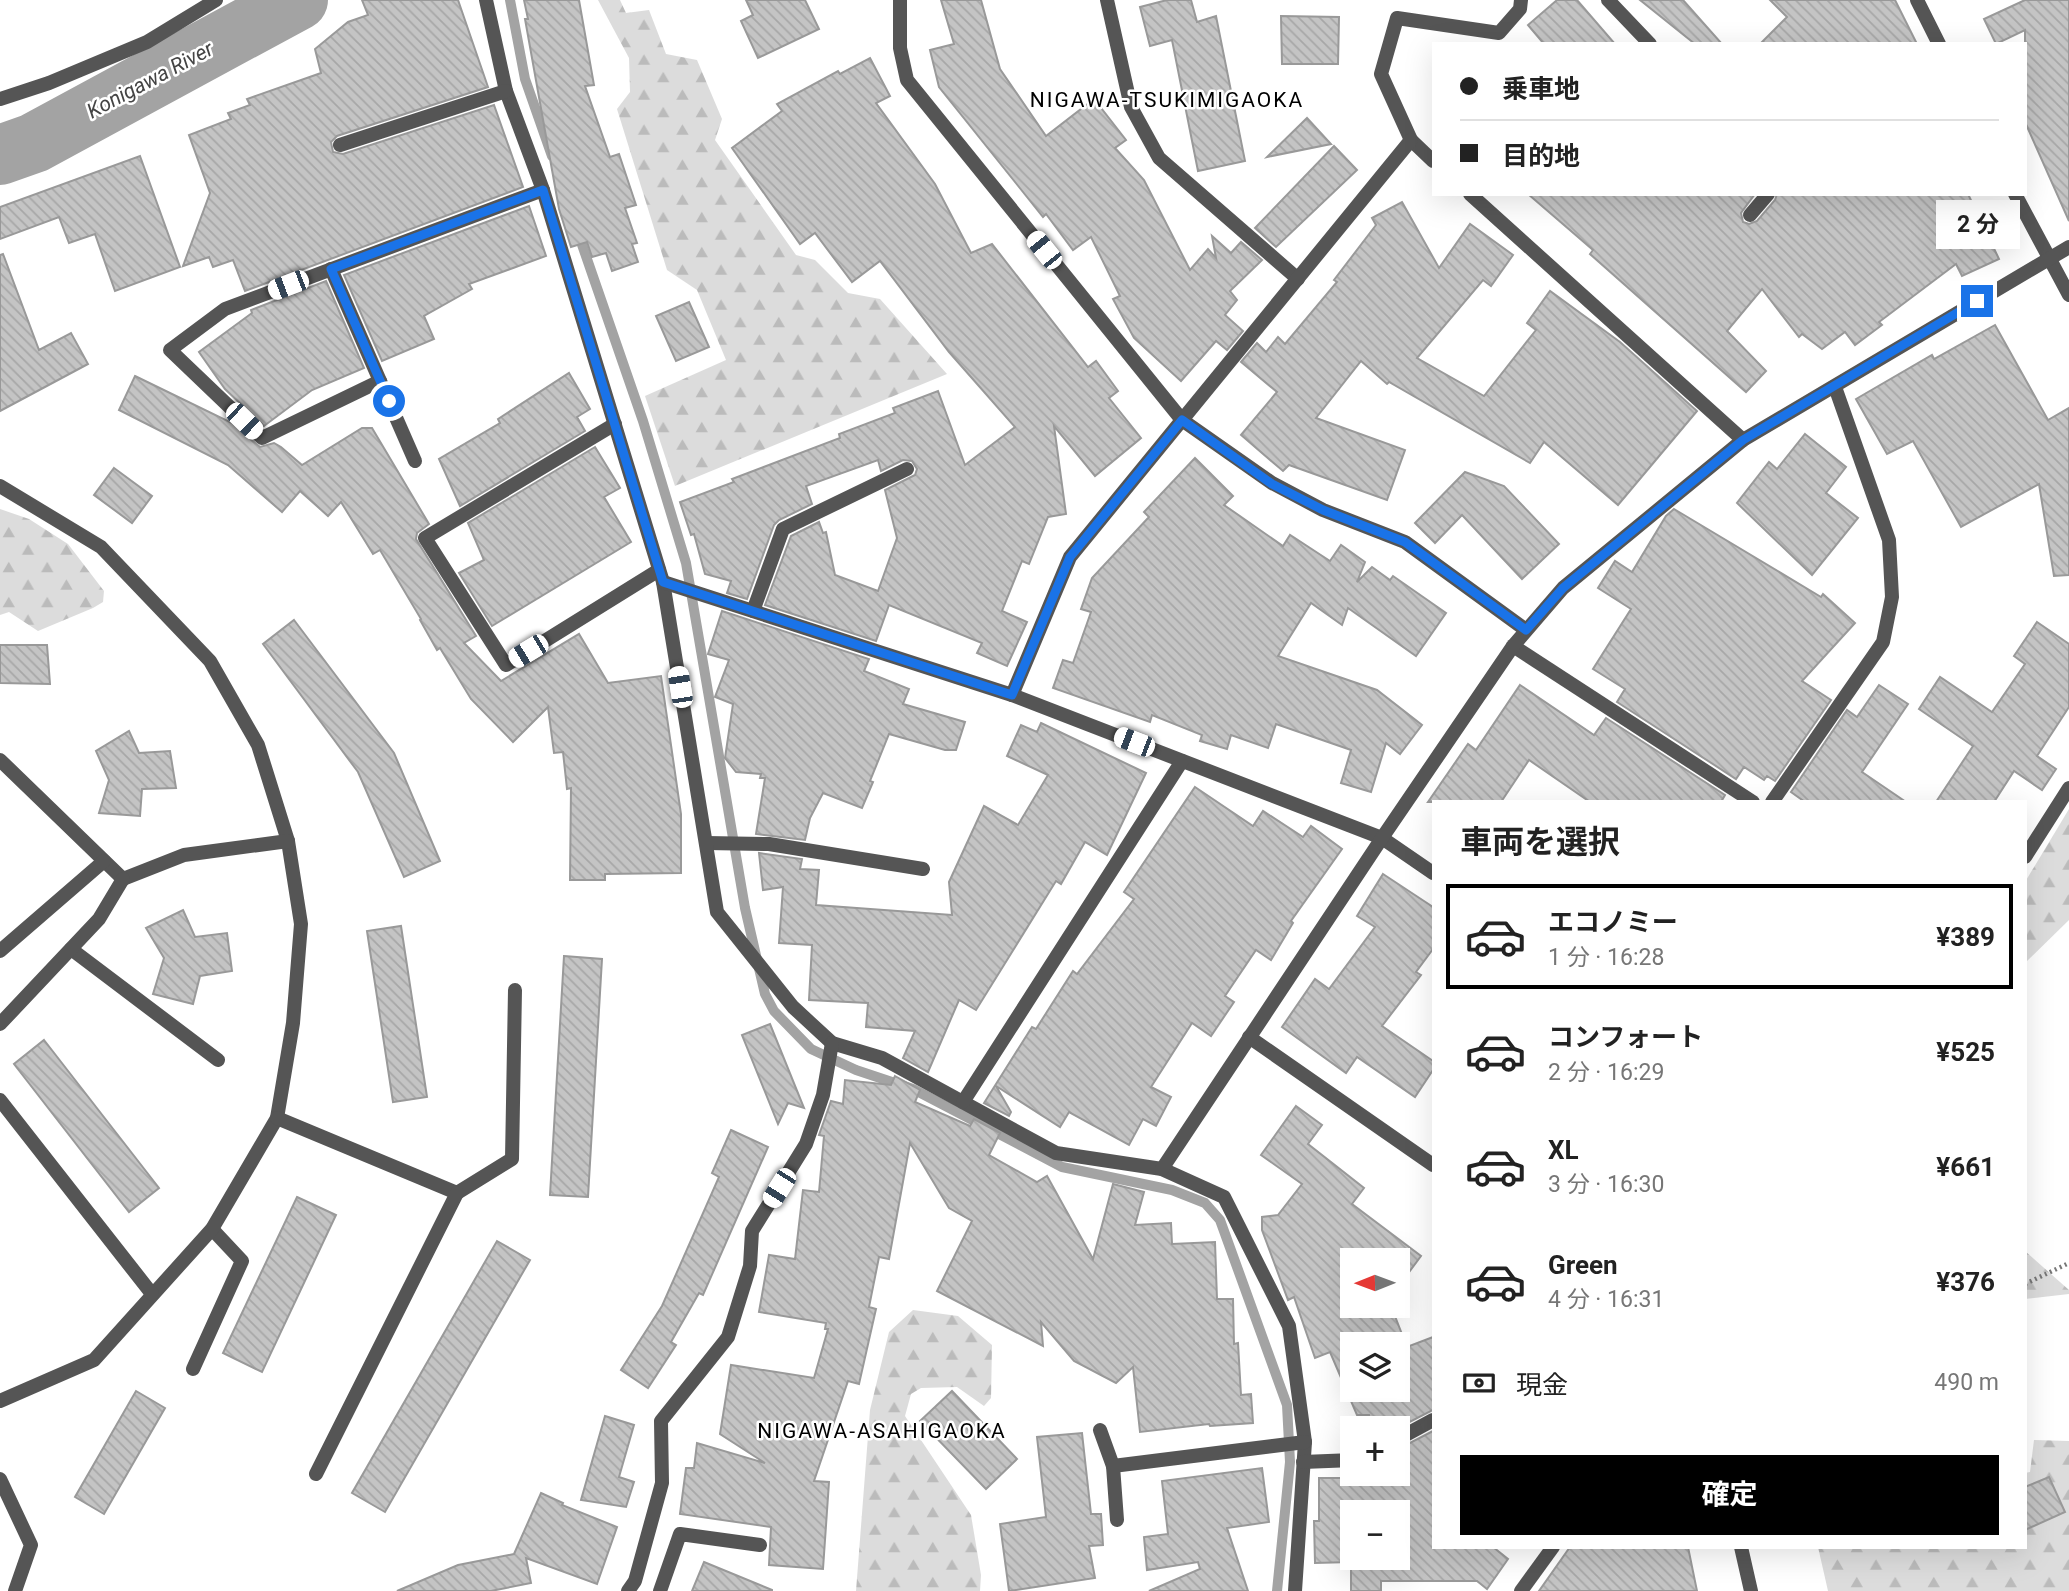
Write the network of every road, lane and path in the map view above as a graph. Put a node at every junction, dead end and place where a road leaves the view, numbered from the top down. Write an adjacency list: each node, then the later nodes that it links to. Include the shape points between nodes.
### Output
1 (216, 0): 11 (street, via 147,42)
2 (486, 0): 10 (street)
3 (900, 0): 27 (street, via 900,48 907,80)
4 (1107, 0): 23 (street, via 1131,107 1159,158)
5 (1521, 0): 12 (street, via 1520,9 1499,33 1397,18 1381,74)
6 (1608, 0): 8 (street)
7 (1917, 0): 9 (street)
8 (1648, 42)
9 (1938, 42)
10 (506, 91): 13 (street); 15 (street)
11 (0, 99)
12 (1410, 140): 14 (street); 23 (street)
13 (340, 145)
14 (1432, 160)
15 (543, 190): 22 (street); 28 (street)
16 (1472, 196): 29 (street)
17 (1766, 196): 19 (street)
18 (2016, 196): 21 (street)
19 (1750, 215)
20 (2069, 247): 21 (street)
21 (2048, 259): 24 (street); 26 (street)
22 (331, 269): 25 (street); 25 (street, via 225,309 170,350 262,438)
23 (1298, 279): 27 (street)
24 (2069, 295)
25 (380, 382): 30 (street)
26 (1835, 387): 29 (street); 42 (street, via 1889,540 1892,597 1883,642)
27 (1182, 420): 35 (street, via 1272,484 1405,542); 37 (street, via 1070,557)
28 (615, 424): 33 (street); 33 (street, via 425,538 506,665)
29 (1743, 440): 35 (street, via 1563,588)
30 (415, 461)
31 (907, 469): 34 (street, via 783,528)
32 (0, 486): 44 (street, via 101,547 210,661 258,745)
33 (663, 579): 34 (street); 45 (street)
34 (752, 611): 37 (street)
35 (1526, 630): 36 (street)
36 (1513, 646): 41 (street); 43 (street)
37 (1012, 695): 39 (street)
38 (0, 760): 47 (street)
39 (1182, 761): 43 (street); 59 (street)
40 (2069, 788): 46 (street)
41 (1750, 800)
42 (1773, 800)
43 (1382, 838): 49 (street); 55 (street)
44 (288, 841): 50 (street, via 184,855); 60 (street, via 301,924 293,1023)
45 (709, 843): 48 (street, via 757,844); 56 (street, via 717,912 782,995)
46 (2027, 854)
47 (104, 861): 50 (street); 52 (street)
48 (923, 869)
49 (1432, 872)
50 (123, 879): 51 (street, via 99,919)
51 (71, 949): 54 (street); 57 (street)
52 (0, 951)
53 (515, 990): 63 (street, via 512,1159)
54 (0, 1024)
55 (1249, 1037): 61 (street); 62 (street)
56 (831, 1044): 59 (street, via 882,1058); 84 (street, via 823,1096 806,1144 752,1231 750,1265 728,1337 661,1421 662,1483 635,1581)
57 (218, 1060)
58 (0, 1100): 67 (street)
59 (963, 1102): 62 (street, via 1056,1153)
60 (277, 1118): 63 (street); 64 (street)
61 (1432, 1163)
62 (1163, 1169): 73 (street, via 1224,1197 1289,1326)
63 (457, 1193): 77 (street)
64 (212, 1229): 67 (street); 68 (street, via 242,1261)
65 (2067, 1265): 66 (path)
66 (2027, 1283)
67 (152, 1294): 69 (street, via 94,1360)
68 (193, 1369)
69 (0, 1401)
70 (1432, 1421): 72 (street)
71 (1100, 1430): 76 (street)
72 (1410, 1432)
73 (1303, 1442): 75 (street); 76 (street)
74 (1340, 1461): 75 (street)
75 (1303, 1462): 86 (street)
76 (1113, 1466): 79 (street)
77 (316, 1474)
78 (0, 1479): 83 (street, via 31,1545)
79 (1117, 1520)
80 (760, 1545): 85 (street, via 680,1534)
81 (1552, 1549): 87 (street)
82 (1741, 1549): 88 (street)
83 (15, 1591)
84 (628, 1591)
85 (660, 1591)
86 (1295, 1591)
87 (1521, 1591)
88 (1751, 1591)

